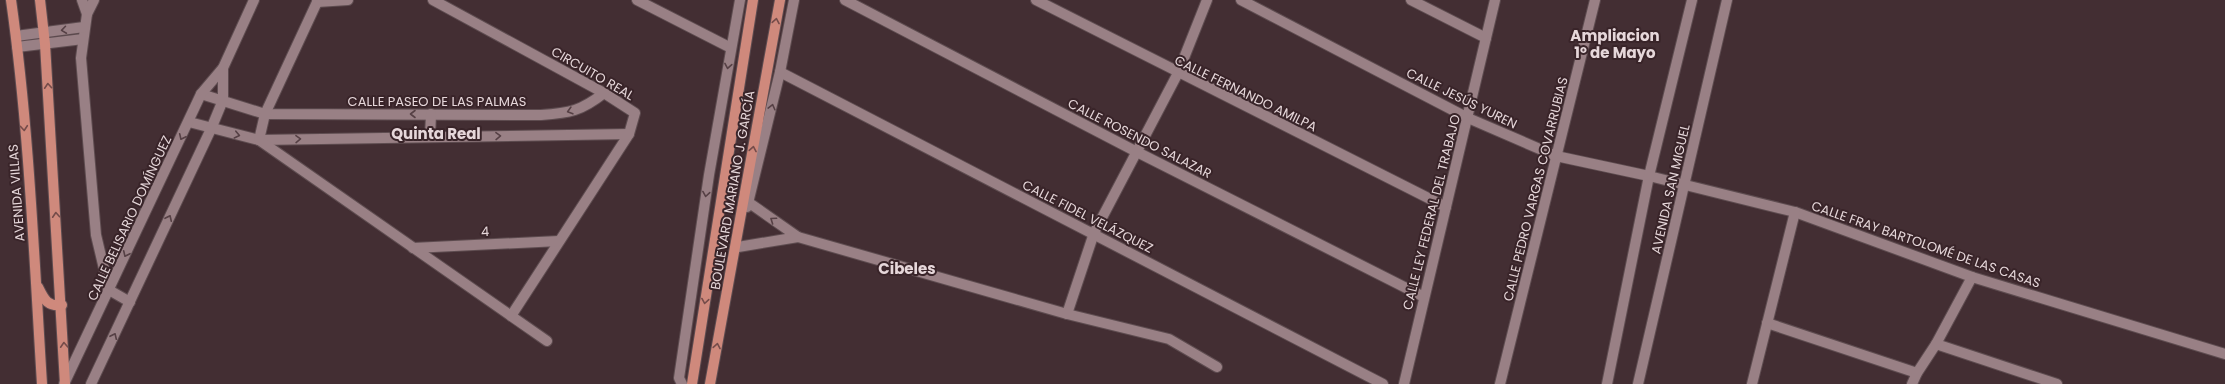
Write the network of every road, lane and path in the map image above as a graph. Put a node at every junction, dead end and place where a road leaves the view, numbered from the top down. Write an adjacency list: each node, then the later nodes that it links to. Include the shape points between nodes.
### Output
1 (11, 0): 26 (main road, AVENIDA VILLAS)
2 (40, 0): 25 (main road)
3 (82, 0): 23 (street)
4 (94, 0): 23 (street)
5 (254, 0): 32 (street, CALLE BELISARIO DOMÍNGUEZ)
6 (348, 0): 22 (street)
7 (433, 0): 35 (street, CIRCUITO REAL)
8 (637, 0): 31 (street)
9 (740, 0): 31 (street)
10 (753, 0): 77 (main road, BOULEVARD MARIANO J. GARCÍA, one-way to 77)
11 (780, 0): 61 (main road, BOULEVARD MARIANO J. GARCÍA, one-way to 11)
12 (794, 0): 33 (street)
13 (845, 0): 46 (street, CALLE ROSENDO SALAZAR)
14 (1036, 0): 34 (street, CALLE FERNANDO AMILPA)
15 (1207, 0): 34 (street)
16 (1241, 0): 40 (street, CALLE JESÚS YUREN)
17 (1412, 0): 27 (street)
18 (1495, 0): 27 (street, CALLE LEY FEDERAL DEL TRABAJO)
19 (1595, 0): 47 (street, CALLE PEDRO VARGAS COVARRUBIAS)
20 (1692, 0): 48 (street, AVENIDA SAN MIGUEL)
21 (1727, 0): 49 (street, AVENIDA SAN MIGUEL)
22 (318, 1): 38 (street)
23 (87, 14): 24 (street)
24 (84, 28): 25 (street, one-way to 25); 28 (street)
25 (44, 33): 26 (street); 29 (main road)
26 (16, 36): 30 (main road, AVENIDA VILLAS)
27 (1486, 38): 40 (street, CALLE LEY FEDERAL DEL TRABAJO)
28 (83, 39): 29 (street); 60 (street, via 81,58 96,235)
29 (45, 44): 30 (street); 64 (main road, one-way to 29)
30 (17, 47): 59 (main road, AVENIDA VILLAS, one-way to 59)
31 (731, 48): 76 (street, one-way to 76, via 680,371 679,378)
32 (223, 68): 36 (street, CALLE BELISARIO DOMÍNGUEZ); 37 (street, CALLE BELISARIO DOMÍNGUEZ)
33 (780, 72): 50 (street, one-way to 33); 53 (street, CALLE FIDEL VELÁZQUEZ)
34 (1178, 74): 46 (street); 51 (street, CALLE FERNANDO AMILPA)
35 (604, 93): 39 (street, CALLE PASEO DE LAS PALMAS, one-way to 39, via 591,103 570,113); 43 (street, CIRCUITO REAL, via 635,113)
36 (201, 94): 37 (street, CALLE PASEO DE LAS PALMAS); 41 (street, CALLE BELISARIO DOMÍNGUEZ)
37 (223, 100): 38 (street, CALLE PASEO DE LAS PALMAS); 42 (street, CALLE BELISARIO DOMÍNGUEZ)
38 (265, 114): 39 (street, CALLE PASEO DE LAS PALMAS, one-way to 38); 45 (street)
39 (431, 114): 44 (street)
40 (1468, 118): 47 (street, CALLE JESÚS YUREN); 51 (street, CALLE LEY FEDERAL DEL TRABAJO)
41 (189, 122): 42 (street); 60 (street, CALLE BELISARIO DOMÍNGUEZ, one-way to 60)
42 (211, 129): 45 (street, one-way to 45); 63 (street, CALLE BELISARIO DOMÍNGUEZ, one-way to 42)
43 (629, 134): 44 (street, one-way to 43); 55 (street, CIRCUITO REAL)
44 (430, 137): 45 (street, one-way to 44)
45 (259, 140): 57 (street)
46 (1137, 152): 53 (street); 62 (street, CALLE ROSENDO SALAZAR)
47 (1556, 156): 48 (street, CALLE JESÚS YUREN); 81 (street, CALLE PEDRO VARGAS COVARRUBIAS)
48 (1649, 176): 49 (street, CALLE JESÚS YUREN); 82 (street, AVENIDA SAN MIGUEL)
49 (1685, 186): 52 (street, CALLE FRAY BARTOLOMÉ DE LAS CASAS); 83 (street, AVENIDA SAN MIGUEL)
50 (748, 202): 54 (street, one-way to 50); 56 (street)
51 (1446, 207): 62 (street, CALLE LEY FEDERAL DEL TRABAJO)
52 (1794, 212): 58 (street, CALLE FRAY BARTOLOMÉ DE LAS CASAS); 67 (street)
53 (1094, 233): 65 (street); 79 (street, CALLE FIDEL VELÁZQUEZ)
54 (798, 237): 56 (street); 65 (street)
55 (559, 241): 57 (street, 4); 66 (street, CIRCUITO REAL)
56 (738, 247): 61 (street)
57 (413, 248): 66 (street)
58 (1972, 277): 69 (street); 70 (street, CALLE FRAY BARTOLOMÉ DE LAS CASAS)
59 (35, 279): 64 (main road, via 47,302 53,306); 74 (main road, AVENIDA VILLAS)
60 (109, 290): 63 (street); 73 (street, CALLE BELISARIO DOMÍNGUEZ)
61 (726, 295): 78 (main road, BOULEVARD MARIANO J. GARCÍA, one-way to 61)
62 (1424, 297): 80 (street, CALLE LEY FEDERAL DEL TRABAJO)
63 (130, 302): 75 (street, CALLE BELISARIO DOMÍNGUEZ, one-way to 63)
64 (62, 305): 73 (main road, one-way to 64)
65 (1067, 314): 71 (street, via 1169,339)
66 (511, 316): 68 (street)
67 (1767, 323): 72 (street); 84 (street)
68 (547, 341)
69 (1936, 344): 72 (street); 86 (street)
70 (2225, 354)
71 (1217, 367)
72 (1916, 372): 85 (street)
73 (65, 383)
74 (42, 384)
75 (91, 384)
76 (682, 384)
77 (692, 384)
78 (710, 384)
79 (1382, 384)
80 (1404, 384)
81 (1500, 384)
82 (1607, 384)
83 (1638, 384)
84 (1752, 384)
85 (1912, 384)
86 (2058, 384)

